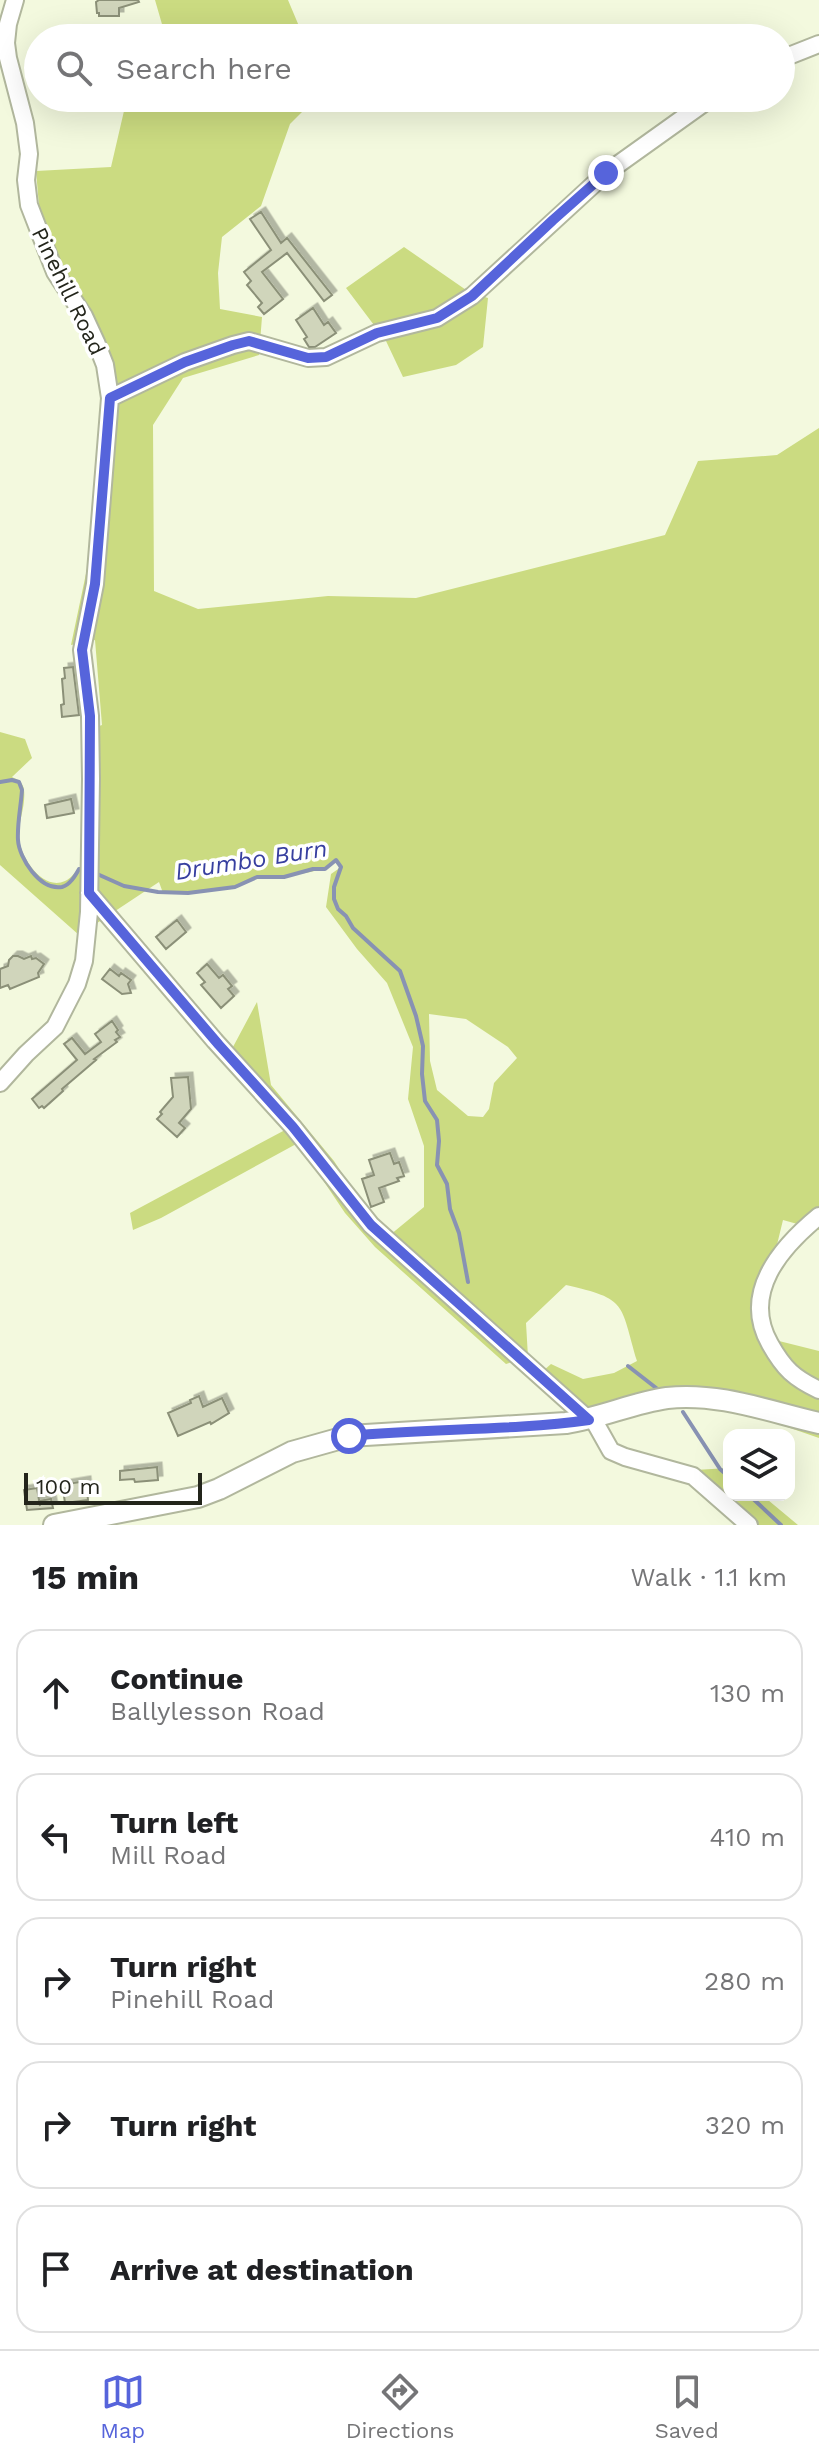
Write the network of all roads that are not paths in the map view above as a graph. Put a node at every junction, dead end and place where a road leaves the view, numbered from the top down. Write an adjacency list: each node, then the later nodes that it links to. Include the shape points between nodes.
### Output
1 (15, 0): 5 (street, Pinehill Road, via 6,43 25,123 29,205 55,272 96,342)
2 (819, 44): 3 (street)
3 (795, 53)
4 (691, 112): 5 (street, via 606,173 472,296 437,318 377,333 326,357 308,358 249,341 185,362)
5 (110, 398): 6 (street, Pinehill Road, via 95,584 82,650 90,716)
6 (89, 879): 7 (street, Pinehill Road, via 84,961 77,984 55,1027); 10 (street, via 219,1045 371,1225)
7 (0, 1083)
8 (819, 1216): 9 (street, via 786,1245 766,1278 759,1322 780,1362 794,1377)
9 (819, 1390)
10 (591, 1419): 11 (main road, via 646,1402 697,1397); 12 (main road, via 349,1436 292,1452 198,1497); 13 (street, via 611,1451 693,1476)
11 (819, 1423)
12 (54, 1525)
13 (749, 1525)

